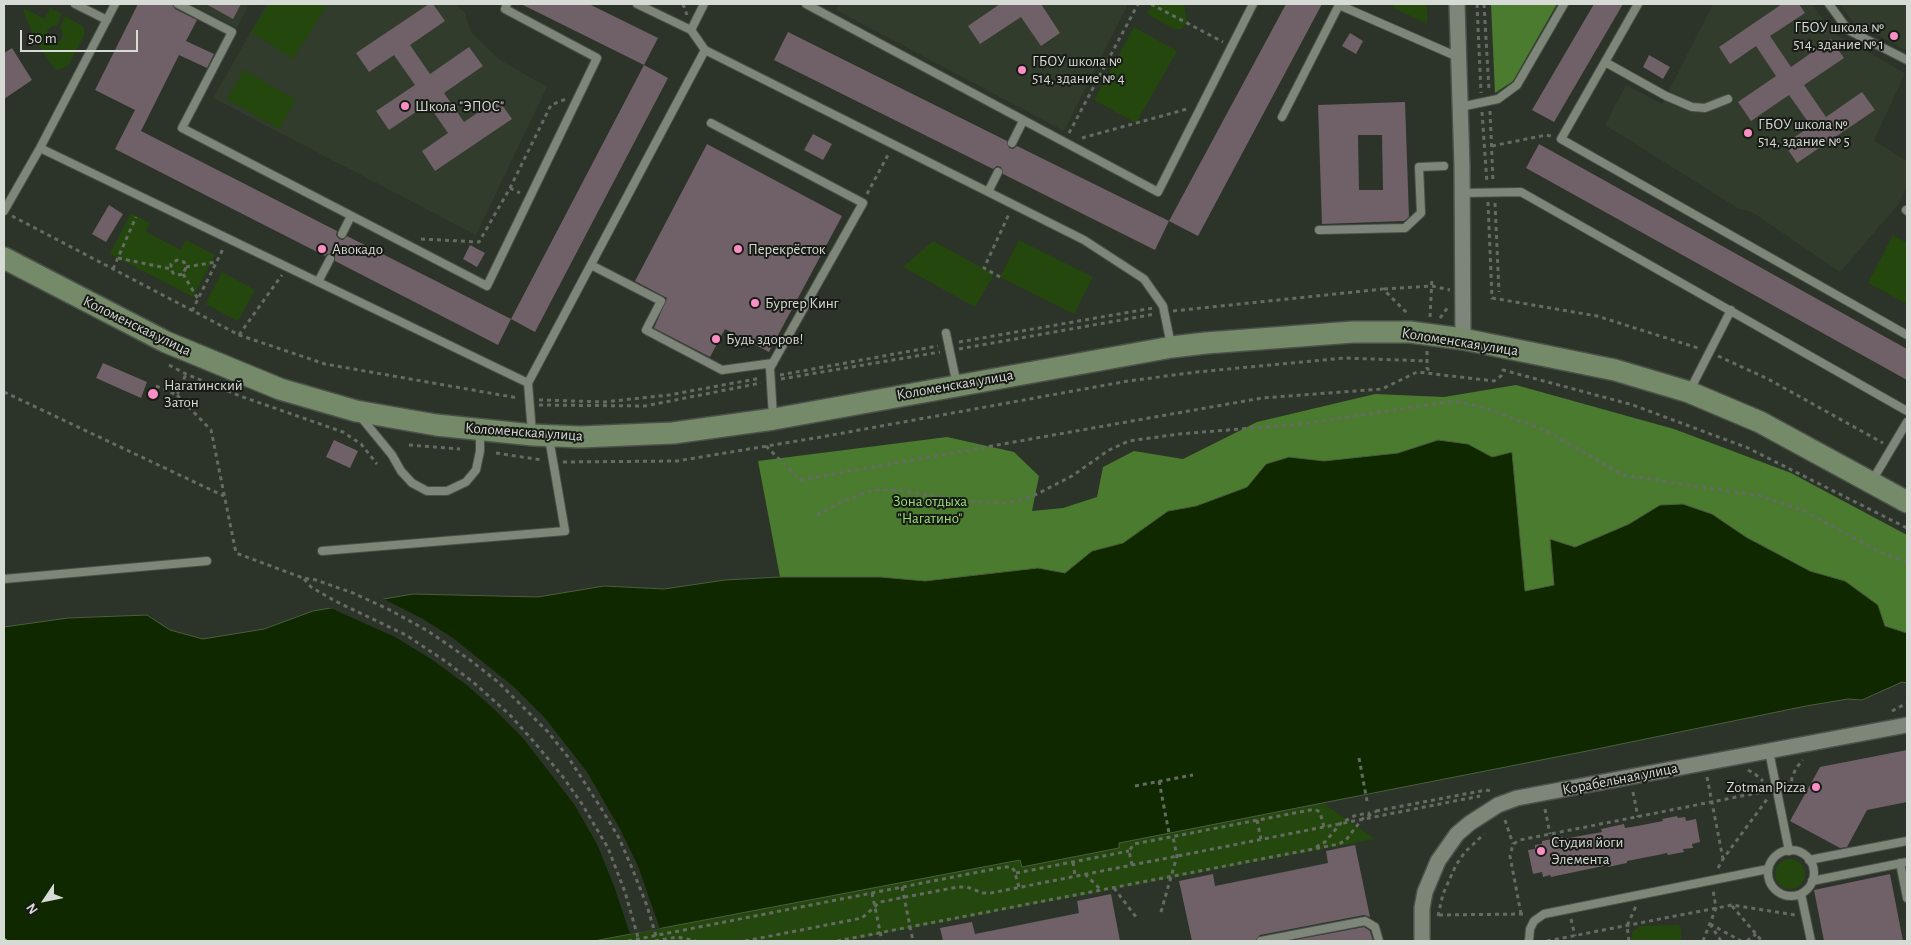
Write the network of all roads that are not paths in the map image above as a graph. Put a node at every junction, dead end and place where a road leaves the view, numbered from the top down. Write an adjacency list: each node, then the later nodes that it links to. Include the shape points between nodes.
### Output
1 (76, 4): 15 (lane)
2 (116, 4): 15 (lane)
3 (178, 4): 33 (lane, via 232,32 182,128)
4 (507, 4): 33 (lane, via 504,9 597,58 487,286)
5 (638, 4): 16 (lane)
6 (704, 4): 16 (lane)
7 (806, 4): 24 (lane)
8 (1253, 4): 24 (lane, via 1158,192)
9 (1360, 4): 14 (lane)
10 (1457, 4): 18 (street)
11 (1564, 4): 22 (lane, via 1517,86 1498,99)
12 (1638, 4): 20 (lane)
13 (1829, 4): 19 (lane, via 1848,30)
14 (1356, 12): 18 (lane); 23 (lane, via 1340,5)
15 (107, 20): 27 (lane)
16 (691, 30): 17 (lane)
17 (705, 50): 30 (lane); 38 (lane)
18 (1458, 57): 22 (street)
19 (1907, 60)
20 (1605, 62): 21 (lane, via 1692,107 1705,108); 42 (lane, via 1561,139)
21 (1728, 99)
22 (1460, 107): 31 (street)
23 (1282, 117)
24 (1023, 120): 26 (lane)
25 (711, 123): 45 (lane, via 862,203)
26 (1012, 143)
27 (40, 148): 32 (lane); 39 (lane)
28 (1444, 166): 34 (lane, via 1419,167 1421,213 1405,228)
29 (998, 172): 30 (lane)
30 (988, 192): 44 (lane, via 1084,240 1144,280 1164,309)
31 (1462, 193): 40 (lane, via 1521,192); 43 (street, via 1460,288)
32 (4, 211)
33 (351, 216): 35 (lane)
34 (1319, 230)
35 (342, 234)
36 (4, 258): 49 (street, Коломенская улица, via 166,342 280,390)
37 (330, 259): 39 (lane)
38 (591, 265): 45 (lane, via 661,301 646,330 722,370); 46 (lane)
39 (318, 282): 46 (lane)
40 (1731, 310): 48 (lane); 50 (lane)
41 (946, 333): 47 (lane)
42 (1907, 335)
43 (1463, 340): 44 (street, Коломенская улица, via 1410,332 1353,332); 48 (street, Коломенская улица, via 1615,370)
44 (1172, 347): 47 (street, Коломенская улица)
45 (773, 363): 51 (lane, via 770,368)
46 (528, 382): 54 (lane, via 530,402)
47 (957, 385): 51 (street, Коломенская улица)
48 (1689, 392): 55 (street, Коломенская улица, via 1760,422)
49 (356, 411): 53 (street, Коломенская улица, via 436,425); 53 (lane, via 412,483 427,491 447,491 466,482 476,470)
50 (1907, 411)
51 (774, 419): 54 (street, Коломенская улица, via 673,433)
52 (1907, 422): 55 (lane)
53 (480, 428): 54 (street, Коломенская улица)
54 (541, 436): 57 (lane, via 553,462 565,530)
55 (1872, 483): 56 (street, Коломенская улица)
56 (1907, 502)
57 (322, 551)
58 (207, 561): 59 (lane)
59 (4, 579)
60 (1907, 725): 61 (street, Корабельная улица)
61 (1769, 751): 63 (lane); 72 (street, Корабельная улица, via 1517,798 1490,809 1458,834 1438,861 1424,900)
62 (1907, 841): 64 (lane)
63 (1789, 850): 64 (lane); 66 (lane, via 1775,857)
64 (1809, 860): 67 (lane, via 1813,867)
65 (1904, 863): 67 (lane); 69 (lane)
66 (1768, 869): 68 (lane, via 1774,890 1787,896); 73 (lane, via 1544,914 1534,921)
67 (1812, 881): 68 (lane)
68 (1802, 894): 74 (lane)
69 (1907, 898)
70 (1261, 941): 71 (lane, via 1365,921 1375,927)
71 (1379, 941)
72 (1422, 941)
73 (1529, 941)
74 (1811, 941)

